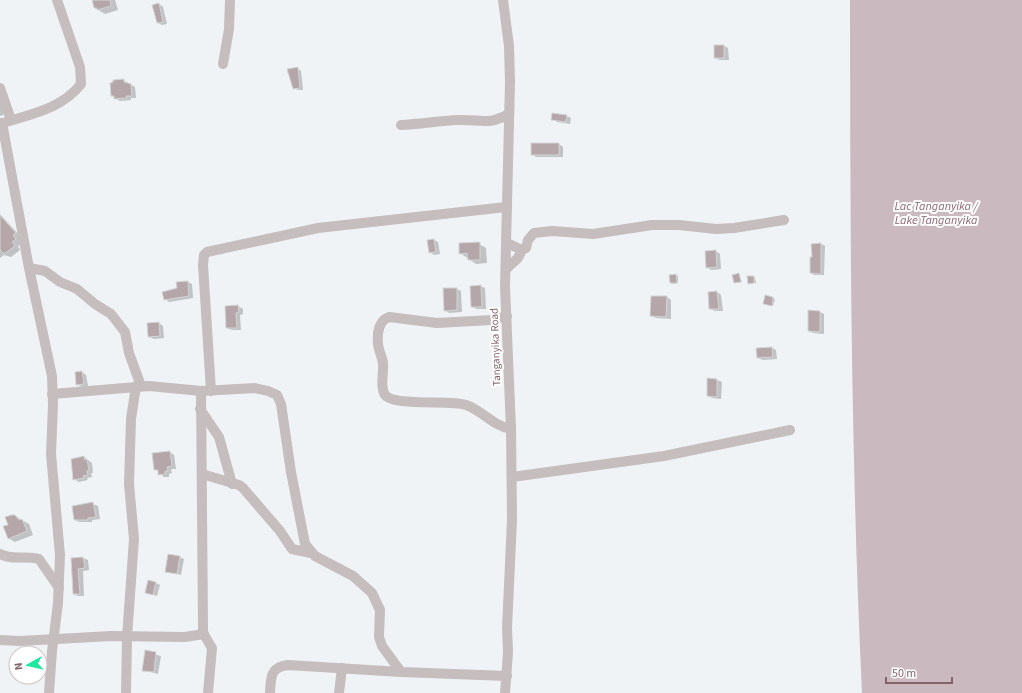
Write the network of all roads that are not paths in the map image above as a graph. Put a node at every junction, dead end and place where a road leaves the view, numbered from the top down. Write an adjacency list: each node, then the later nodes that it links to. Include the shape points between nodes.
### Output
1 (57, 0): 7 (street, via 80,67 81,84 76,92 56,106)
2 (230, 0): 4 (street, via 229,29)
3 (503, 0): 6 (street, Tanganyika Road, via 509,46)
4 (223, 64)
5 (0, 88): 7 (street)
6 (509, 114): 8 (street, via 487,122 465,120); 9 (street, Tanganyika Road)
7 (4, 122): 13 (street)
8 (401, 125)
9 (506, 207): 11 (street, Tanganyika Road); 17 (street, via 318,228 207,252 203,265 211,369)
10 (784, 220): 12 (street, via 734,228 659,225 593,234 542,231 534,232 526,248)
11 (507, 243): 12 (street); 14 (street, Tanganyika Road)
12 (522, 250): 14 (street, via 518,258)
13 (29, 268): 16 (street, via 45,271 60,282 77,289 94,304 111,314 125,332); 18 (street, via 49,359)
14 (506, 269): 15 (street, Tanganyika Road)
15 (507, 316): 20 (street, Tanganyika Road); 20 (street, via 492,320 437,323 384,318 381,322 378,344 382,359 383,392 388,398 466,405 499,426)
16 (138, 386): 17 (street); 18 (street); 29 (street, via 131,419 129,484 134,546)
17 (206, 391): 19 (street); 25 (street, via 255,388 279,397 298,514 305,544)
18 (52, 394): 27 (street, via 51,454 60,546)
19 (200, 409): 22 (street); 24 (street, via 218,437)
20 (511, 429): 23 (street, Tanganyika Road)
21 (790, 430): 23 (street, via 664,456)
22 (202, 474): 24 (street); 28 (street)
23 (512, 477): 34 (street, Tanganyika Road)
24 (232, 484): 25 (street, via 239,485 248,493 292,549)
25 (310, 553): 33 (street, via 356,579 372,592 380,610 379,632 382,646)
26 (0, 554): 27 (street, via 12,559 39,559)
27 (59, 588): 31 (street)
28 (204, 634): 29 (street, via 185,637); 37 (street, via 212,648)
29 (127, 637): 31 (street); 36 (street)
30 (0, 640): 31 (street)
31 (53, 640): 35 (street)
32 (342, 668): 33 (street); 38 (street, via 278,666 273,674); 39 (street)
33 (401, 672): 34 (street)
34 (507, 676): 40 (street, Tanganyika Road)
35 (49, 693)
36 (126, 693)
37 (208, 693)
38 (270, 693)
39 (339, 693)
40 (505, 693)

